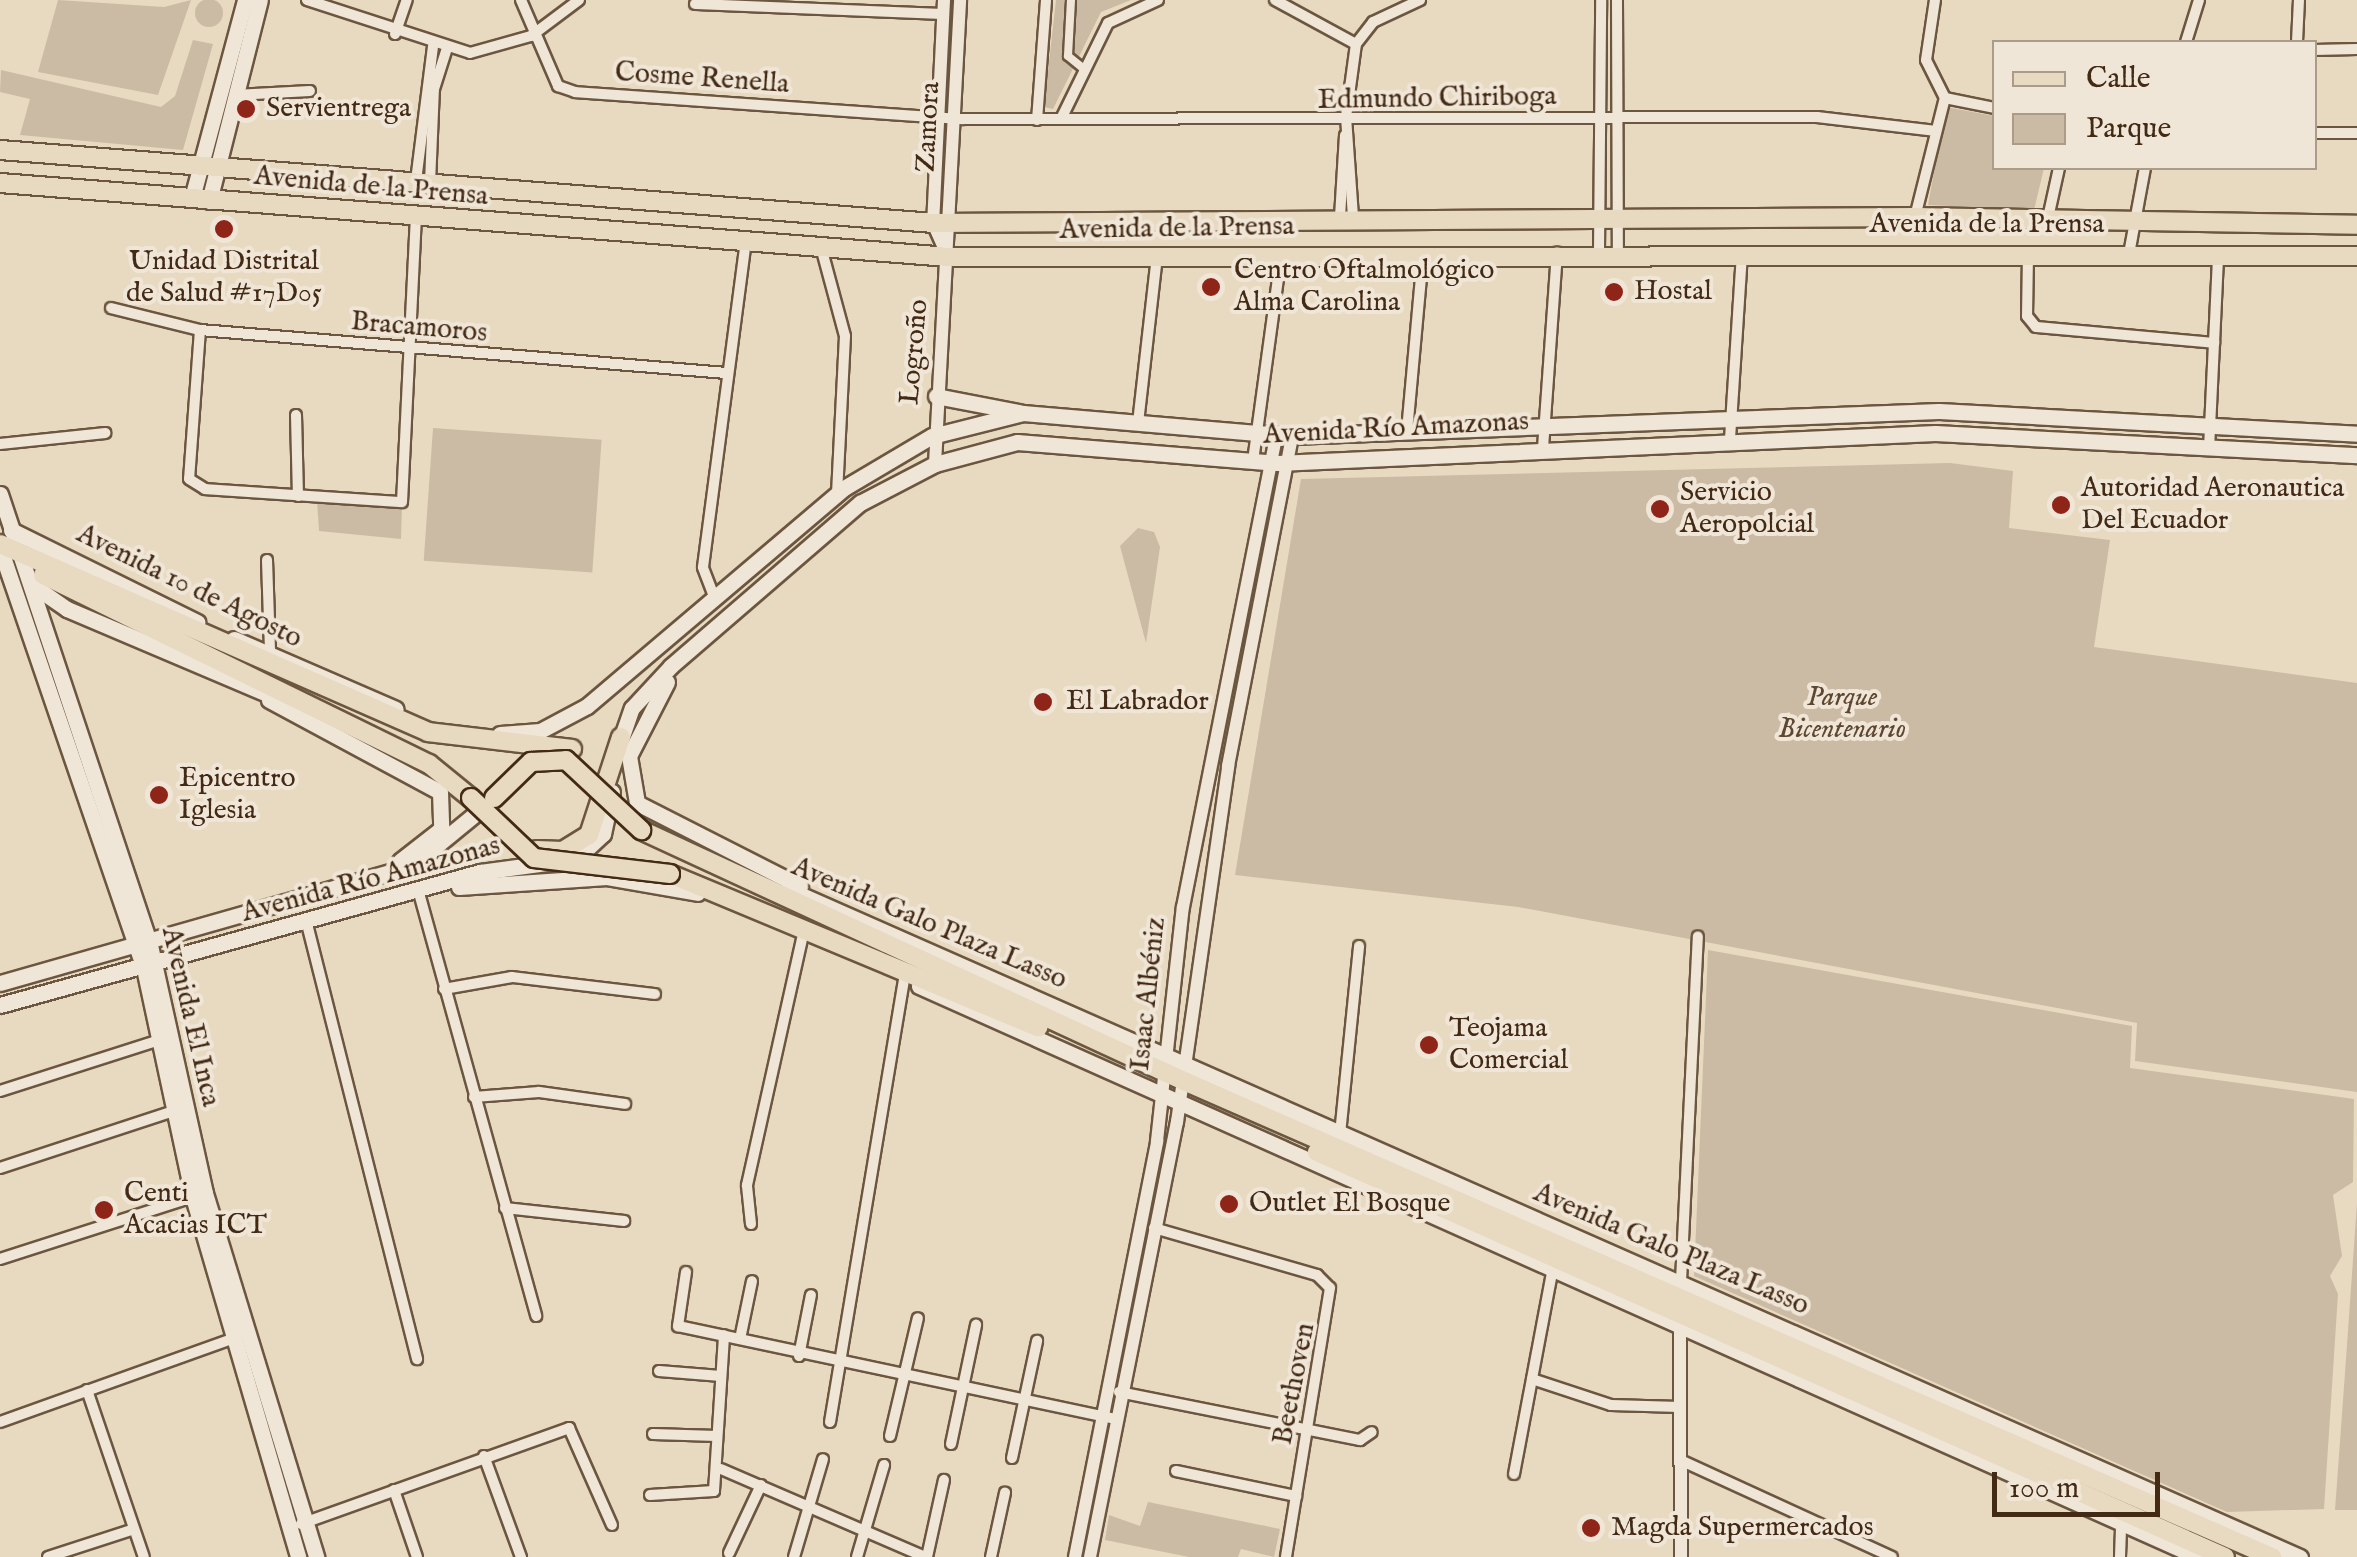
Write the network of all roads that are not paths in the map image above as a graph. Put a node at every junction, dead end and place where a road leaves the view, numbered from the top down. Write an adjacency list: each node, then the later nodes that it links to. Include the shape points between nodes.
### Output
1 (246, 0): 45 (main road)
2 (260, 0): 31 (main road)
3 (308, 0): 20 (street)
4 (407, 0): 20 (street)
5 (521, 0): 21 (street, Cosme Renella)
6 (578, 0): 21 (street)
7 (960, 0): 35 (street, Zamora)
8 (1046, 0): 37 (street)
9 (1071, 0): 29 (street, via 1068,56)
10 (1158, 0): 29 (street, via 1108,22)
11 (1275, 0): 24 (street)
12 (1420, 0): 24 (street, via 1374,22)
13 (1601, 0): 38 (street)
14 (1617, 0): 39 (street)
15 (1935, 0): 32 (street, via 1926,60)
16 (2200, 0): 22 (street)
17 (2299, 0): 23 (street)
18 (695, 4): 19 (street)
19 (944, 7): 34 (street, Zamora)
20 (395, 34): 25 (street)
21 (531, 36): 26 (street, via 470,52); 34 (street, Cosme Renella, via 558,86 575,92)
22 (2187, 40)
23 (2297, 40)
24 (1356, 44): 40 (street)
25 (433, 46): 26 (street); 48 (street)
26 (447, 48): 48 (street, via 434,89)
27 (2357, 48): 28 (street)
28 (2317, 50)
29 (1086, 70): 36 (street)
30 (310, 92): 31 (street)
31 (235, 95): 45 (main road)
32 (1945, 98): 33 (street); 41 (street)
33 (1992, 108)
34 (938, 118): 35 (street, Edmundo Chiriboga); 57 (street, Zamora)
35 (954, 118): 37 (street, Edmundo Chiriboga); 57 (street, Zamora)
36 (1060, 119): 37 (street, Edmundo Chiriboga); 40 (street, Edmundo Chiriboga)
37 (1037, 120)
38 (1601, 120): 39 (street, Edmundo Chiriboga); 40 (street, Edmundo Chiriboga); 55 (street)
39 (1617, 120): 41 (street, Edmundo Chiriboga, via 1851,118); 55 (street)
40 (1346, 129): 51 (street)
41 (1936, 131): 52 (street)
42 (2317, 133): 43 (street)
43 (2357, 134)
44 (0, 150): 45 (main road, Avenida de la Prensa)
45 (207, 169): 48 (main road, Avenida de la Prensa); 50 (main road)
46 (2059, 170): 53 (street)
47 (2144, 170): 54 (street)
48 (423, 182): 57 (main road, Avenida de la Prensa)
49 (0, 183): 50 (main road, Avenida de la Prensa)
50 (201, 199): 56 (main road, Avenida de la Prensa)
51 (1346, 217): 55 (main road, Avenida de la Prensa); 57 (main road, Avenida de la Prensa)
52 (1915, 217): 53 (main road, Avenida de la Prensa); 55 (main road, Avenida de la Prensa)
53 (2048, 218): 54 (main road, Avenida de la Prensa)
54 (2129, 218): 58 (main road, Avenida de la Prensa); 66 (street)
55 (1609, 219): 61 (street); 61 (street)
56 (416, 220): 59 (main road, Avenida de la Prensa); 75 (street)
57 (941, 223): 62 (street, Zamora)
58 (2357, 225)
59 (746, 242): 60 (main road, Avenida de la Prensa); 76 (street)
60 (821, 247): 62 (main road, Avenida de la Prensa); 101 (street, via 846,336)
61 (1609, 251): 63 (main road, Avenida de la Prensa); 64 (main road, Avenida de la Prensa)
62 (944, 252): 69 (main road, Avenida de la Prensa); 77 (street, Logroño)
63 (1557, 252): 68 (main road, Avenida de la Prensa); 82 (street)
64 (1742, 252): 65 (main road, Avenida de la Prensa); 80 (street)
65 (2028, 254): 66 (main road, Avenida de la Prensa); 74 (street, via 2028,316 2041,330)
66 (2128, 254): 71 (main road, Avenida de la Prensa)
67 (1282, 255): 68 (main road, Avenida de la Prensa); 69 (main road, Avenida de la Prensa); 88 (street)
68 (1423, 255): 85 (street)
69 (1158, 256): 83 (street)
70 (2357, 256): 71 (main road, Avenida de la Prensa)
71 (2218, 257): 74 (street)
72 (110, 308): 73 (street, Bracamoros)
73 (200, 330): 75 (street, Bracamoros); 102 (street, via 189,479 204,490)
74 (2214, 342): 84 (street)
75 (413, 352): 76 (street, Bracamoros); 102 (street, via 402,502)
76 (726, 373): 106 (street, via 703,567)
77 (936, 396): 78 (main road); 89 (street, Logroño)
78 (1023, 413): 83 (main road, Avenida Río Amazonas); 89 (main road, Avenida Río Amazonas)
79 (296, 414): 102 (street)
80 (1732, 417): 81 (main road, Avenida Río Amazonas); 82 (main road, Avenida Río Amazonas); 92 (street)
81 (2017, 417): 84 (main road, Avenida Río Amazonas); 91 (main road)
82 (1545, 422): 85 (main road, Avenida Río Amazonas); 94 (street)
83 (1138, 423): 88 (main road, Avenida Río Amazonas)
84 (2210, 428): 87 (main road, Avenida Río Amazonas); 95 (street)
85 (1407, 431): 90 (main road, Avenida Río Amazonas)
86 (105, 433): 93 (street)
87 (2357, 434)
88 (1256, 435): 90 (main road, Avenida Río Amazonas); 97 (street)
89 (932, 436): 99 (street, Logroño); 101 (main road, Avenida Río Amazonas)
90 (1284, 436): 98 (street, Isaac Albéniz)
91 (2018, 436): 92 (main road, Avenida Río Amazonas); 95 (main road, Avenida Río Amazonas)
92 (1730, 439): 94 (main road, Avenida Río Amazonas)
93 (0, 444)
94 (1543, 448): 98 (main road, Avenida Río Amazonas)
95 (2209, 448): 96 (main road, Avenida Río Amazonas)
96 (2357, 456)
97 (1253, 461): 98 (main road, Avenida Río Amazonas); 99 (main road, Avenida Río Amazonas, via 1052,438)
98 (1279, 463): 116 (street, Isaac Albéniz)
99 (935, 464): 108 (main road, Avenida Río Amazonas, via 860,503)
100 (0, 494): 103 (main road, Avenida El Inca)
101 (837, 494): 106 (main road, Avenida Río Amazonas)
102 (298, 496)
103 (7, 552): 105 (main road, Avenida El Inca); 110 (main road, Avenida 10 de Agosto); 113 (main road, Avenida 10 de Agosto); 114 (main road, Avenida 10 de Agosto); 129 (main road, Avenida El Inca)
104 (267, 560): 111 (street)
105 (32, 584): 107 (main road, Avenida 10 de Agosto); 109 (main road, Avenida El Inca)
106 (715, 600): 111 (main road, Avenida Río Amazonas, via 574,716 509,735 434,725)
107 (67, 610): 109 (main road, via 52,615); 112 (main road, Avenida 10 de Agosto)
108 (732, 614): 115 (main road, Avenida Río Amazonas, via 641,696); 124 (main road, via 645,714 630,787 660,821)
109 (42, 636): 129 (main road, Avenida El Inca)
110 (230, 638): 111 (main road, Avenida Río Amazonas); 113 (main road, Avenida 10 de Agosto)
111 (270, 650)
112 (244, 684): 114 (main road, Avenida 10 de Agosto); 120 (main road, via 440,792 440,832)
113 (353, 699): 119 (main road, Avenida 10 de Agosto, bridge, via 428,732 584,754)
114 (339, 723): 117 (main road, Avenida 10 de Agosto, via 429,764)
115 (621, 737): 117 (main road, bridge, via 590,835 563,852 528,844); 122 (main road, Avenida Río Amazonas, via 608,822 589,850)
116 (1222, 764): 139 (street, Isaac Albéniz); 139 (street, Isaac Albéniz, via 1183,906)
117 (471, 798): 128 (main road, Avenida 10 de Agosto, bridge, via 534,858 670,874)
118 (494, 798): 119 (main road, bridge, via 531,762 561,758 584,770); 120 (main road, Avenida Río Amazonas, via 436,852)
119 (640, 830): 121 (main road)
120 (375, 875): 129 (main road, Avenida Río Amazonas)
121 (769, 886): 124 (main road, Avenida Galo Plaza Lasso); 139 (main road, Avenida Galo Plaza Lasso)
122 (440, 889): 123 (main road, Avenida Río Amazonas); 126 (main road, via 640,879)
123 (419, 893): 125 (main road, Avenida Río Amazonas); 135 (street)
124 (835, 909): 139 (main road, Avenida Galo Plaza Lasso)
125 (308, 924): 132 (main road, Avenida Río Amazonas); 166 (street)
126 (803, 935): 131 (main road); 149 (street, via 746,1185)
127 (1698, 936): 155 (street)
128 (825, 938): 131 (main road, Avenida Galo Plaza Lasso); 139 (main road, Avenida Galo Plaza Lasso)
129 (143, 945): 132 (main road, Avenida El Inca); 134 (main road, Avenida Río Amazonas)
130 (1359, 946): 144 (street)
131 (852, 956): 133 (main road, Avenida Galo Plaza Lasso)
132 (150, 966): 137 (main road, Avenida Río Amazonas); 138 (main road, Avenida El Inca); 146 (main road, Avenida El Inca)
133 (904, 979): 139 (main road, Avenida Galo Plaza Lasso); 167 (street)
134 (0, 983)
135 (444, 990): 136 (street, via 512,978); 141 (street)
136 (655, 994)
137 (0, 1005)
138 (157, 1041): 140 (street); 143 (main road, Avenida El Inca)
139 (1174, 1082): 144 (main road, Avenida Galo Plaza Lasso); 150 (street, Isaac Albéniz); 153 (main road, Avenida Galo Plaza Lasso); 155 (main road, Avenida Galo Plaza Lasso); 159 (main road, Avenida Galo Plaza Lasso); 174 (street, Isaac Albéniz)
140 (0, 1091)
141 (474, 1097): 142 (street, via 540,1092); 147 (street)
142 (624, 1104)
143 (173, 1111): 145 (street); 146 (main road, Avenida El Inca)
144 (1340, 1136): 155 (main road, Avenida Galo Plaza Lasso)
145 (0, 1168)
146 (199, 1195): 151 (street); 163 (main road, Avenida El Inca); 202 (main road, Avenida El Inca)
147 (504, 1208): 148 (street); 157 (street)
148 (624, 1221)
149 (751, 1224)
150 (1154, 1228): 174 (street, Isaac Albéniz); 180 (street, Beethoven, via 1326,1280 1333,1304)
151 (0, 1259)
152 (686, 1272): 161 (street, via 675,1324)
153 (1552, 1272): 159 (main road, Avenida Galo Plaza Lasso); 171 (street)
154 (752, 1280): 162 (street)
155 (1681, 1288): 159 (street); 225 (main road, Avenida Galo Plaza Lasso); 226 (main road, Avenida Galo Plaza Lasso)
156 (810, 1295): 165 (street)
157 (536, 1316)
158 (918, 1318): 170 (street)
159 (1680, 1324): 176 (street); 201 (main road, Avenida Galo Plaza Lasso); 224 (main road, Avenida Galo Plaza Lasso)
160 (976, 1325): 172 (street)
161 (724, 1335): 162 (street); 169 (street)
162 (740, 1338): 165 (street)
163 (232, 1339): 173 (street); 202 (main road, Avenida El Inca)
164 (1038, 1341): 175 (street)
165 (799, 1356): 167 (street)
166 (417, 1359)
167 (841, 1365): 170 (street); 179 (street)
168 (659, 1371): 169 (street)
169 (721, 1376): 183 (street)
170 (904, 1377): 172 (street); 184 (street)
171 (1532, 1379): 176 (street, via 1611,1405); 193 (street)
172 (962, 1388): 175 (street); 185 (street)
173 (87, 1390): 178 (street); 204 (street)
174 (1114, 1391): 177 (street, Isaac Albéniz); 180 (street)
175 (1023, 1400): 177 (street); 187 (street)
176 (1680, 1407): 189 (street)
177 (1109, 1418): 217 (street, Isaac Albéniz); 218 (street, Isaac Albéniz)
178 (0, 1422)
179 (830, 1422)
180 (1309, 1428): 181 (street, via 1360,1440); 199 (street, Beethoven)
181 (1372, 1432)
182 (654, 1434): 183 (street)
183 (717, 1436): 191 (street)
184 (890, 1436)
185 (951, 1444)
186 (484, 1456): 196 (street); 203 (street, via 573,1428); 212 (street)
187 (1012, 1458)
188 (823, 1459): 200 (street)
189 (1680, 1460): 220 (street); 221 (street)
190 (884, 1465): 205 (street)
191 (722, 1468): 195 (street); 198 (street, via 712,1493)
192 (1176, 1471): 199 (street)
193 (1514, 1474)
194 (944, 1480): 215 (street)
195 (761, 1486): 200 (street); 206 (street)
196 (394, 1490): 202 (street); 211 (street)
197 (1005, 1493): 216 (street)
198 (650, 1495)
199 (1296, 1496): 219 (street, Beethoven)
200 (814, 1509): 205 (street); 213 (street)
201 (2121, 1523): 222 (street); 223 (main road, Avenida Galo Plaza Lasso)
202 (297, 1525): 209 (main road, Avenida El Inca); 210 (main road, Avenida El Inca)
203 (612, 1526)
204 (134, 1529): 207 (street); 208 (street)
205 (868, 1532): 214 (street); 215 (street)
206 (729, 1553)
207 (48, 1557)
208 (144, 1557)
209 (298, 1557)
210 (316, 1557)
211 (417, 1557)
212 (521, 1557)
213 (794, 1557)
214 (857, 1557)
215 (926, 1557)
216 (991, 1557)
217 (1075, 1557)
218 (1090, 1557)
219 (1286, 1557)
220 (1681, 1557)
221 (1892, 1557)
222 (2120, 1557)
223 (2198, 1557)
224 (2225, 1557)
225 (2272, 1557)
226 (2300, 1557)

